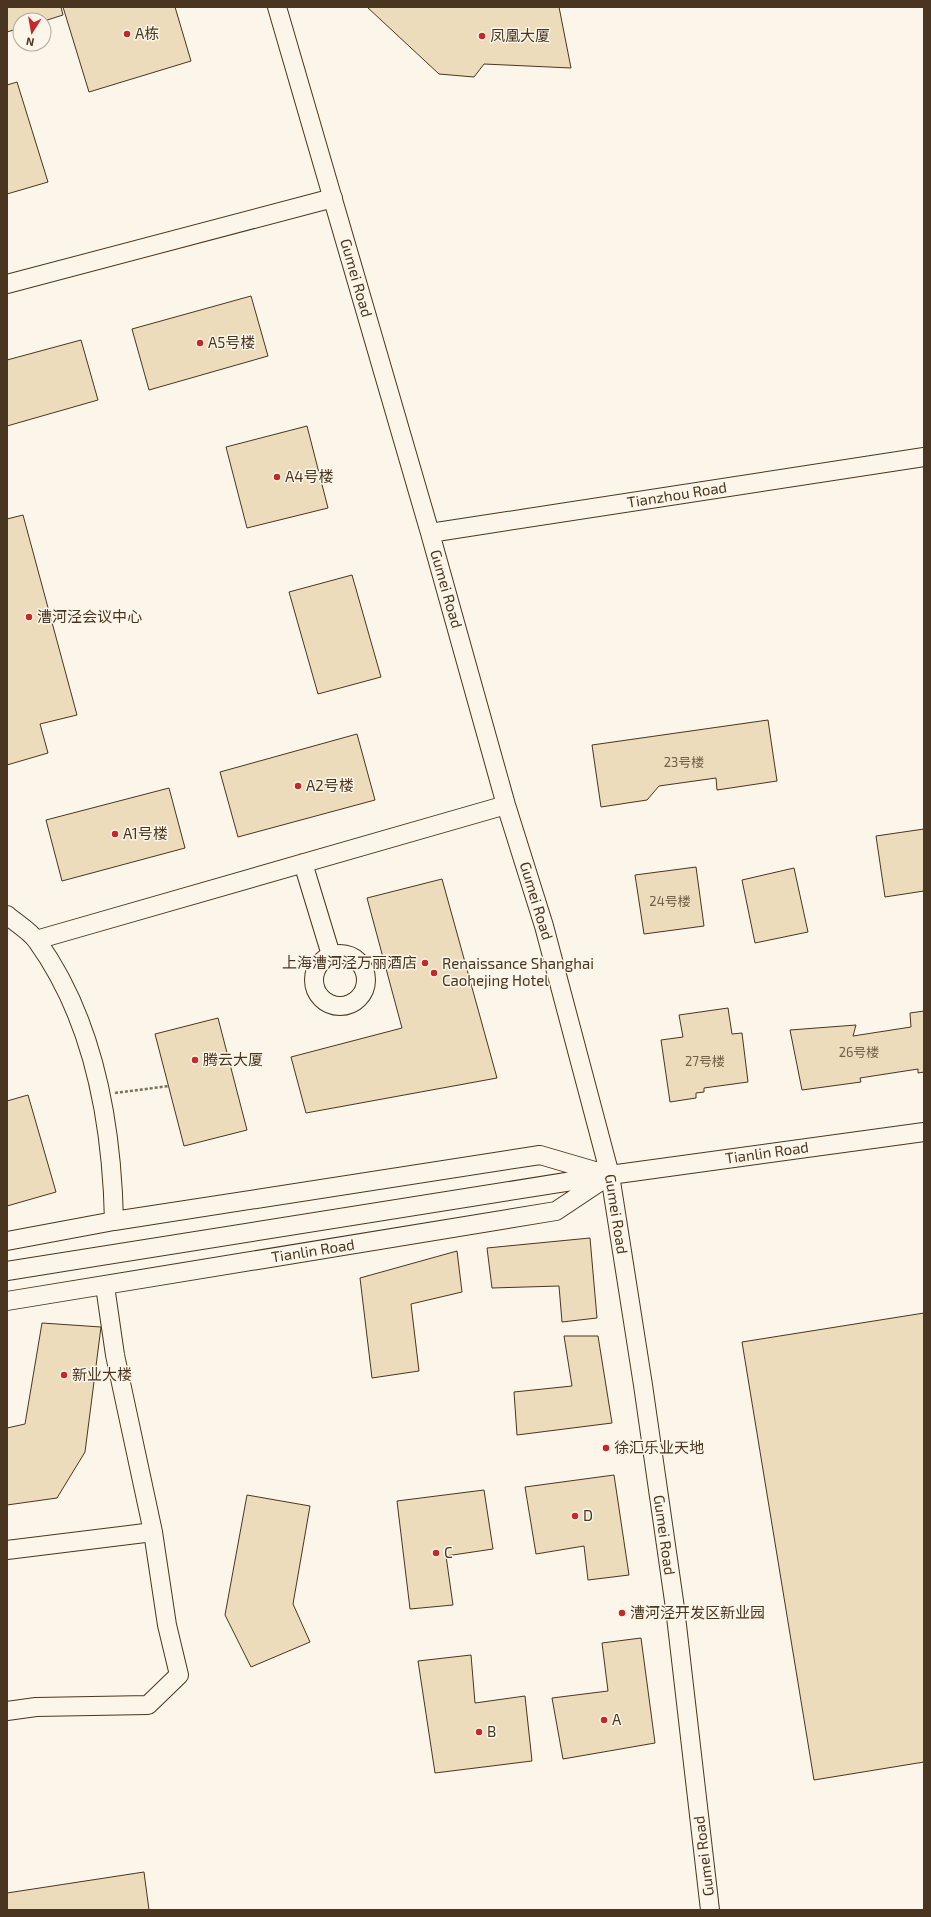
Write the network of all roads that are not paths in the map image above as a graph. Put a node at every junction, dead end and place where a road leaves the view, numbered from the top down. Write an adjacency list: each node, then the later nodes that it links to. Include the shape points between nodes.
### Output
1 (277, 7): 2 (street, Gumei Road)
2 (332, 198): 3 (street); 5 (street, Gumei Road)
3 (7, 284)
4 (924, 456): 5 (street, Tianzhou Road)
5 (430, 533): 6 (street, Gumei Road)
6 (506, 805): 7 (street); 12 (street, Gumei Road, via 544,926)
7 (303, 863): 9 (street); 10 (street)
8 (7, 915): 9 (street)
9 (36, 940): 13 (street, via 67,991 82,1029 101,1095 113,1173)
10 (331, 955)
11 (924, 1132): 12 (street, Tianlin Road)
12 (610, 1175): 13 (street, Tianlin Road, via 540,1155); 15 (street, Tianlin Road); 16 (street, Tianlin Road, via 556,1211); 21 (street, Gumei Road, via 674,1608)
13 (114, 1221): 14 (street, Tianlin Road)
14 (7, 1241)
15 (7, 1271)
16 (105, 1286): 17 (street, Tianlin Road); 18 (street, via 115,1355)
17 (7, 1301)
18 (153, 1532): 19 (street); 20 (street, via 167,1625 179,1676 148,1705 36,1707)
19 (7, 1550)
20 (7, 1711)
21 (710, 1910)

